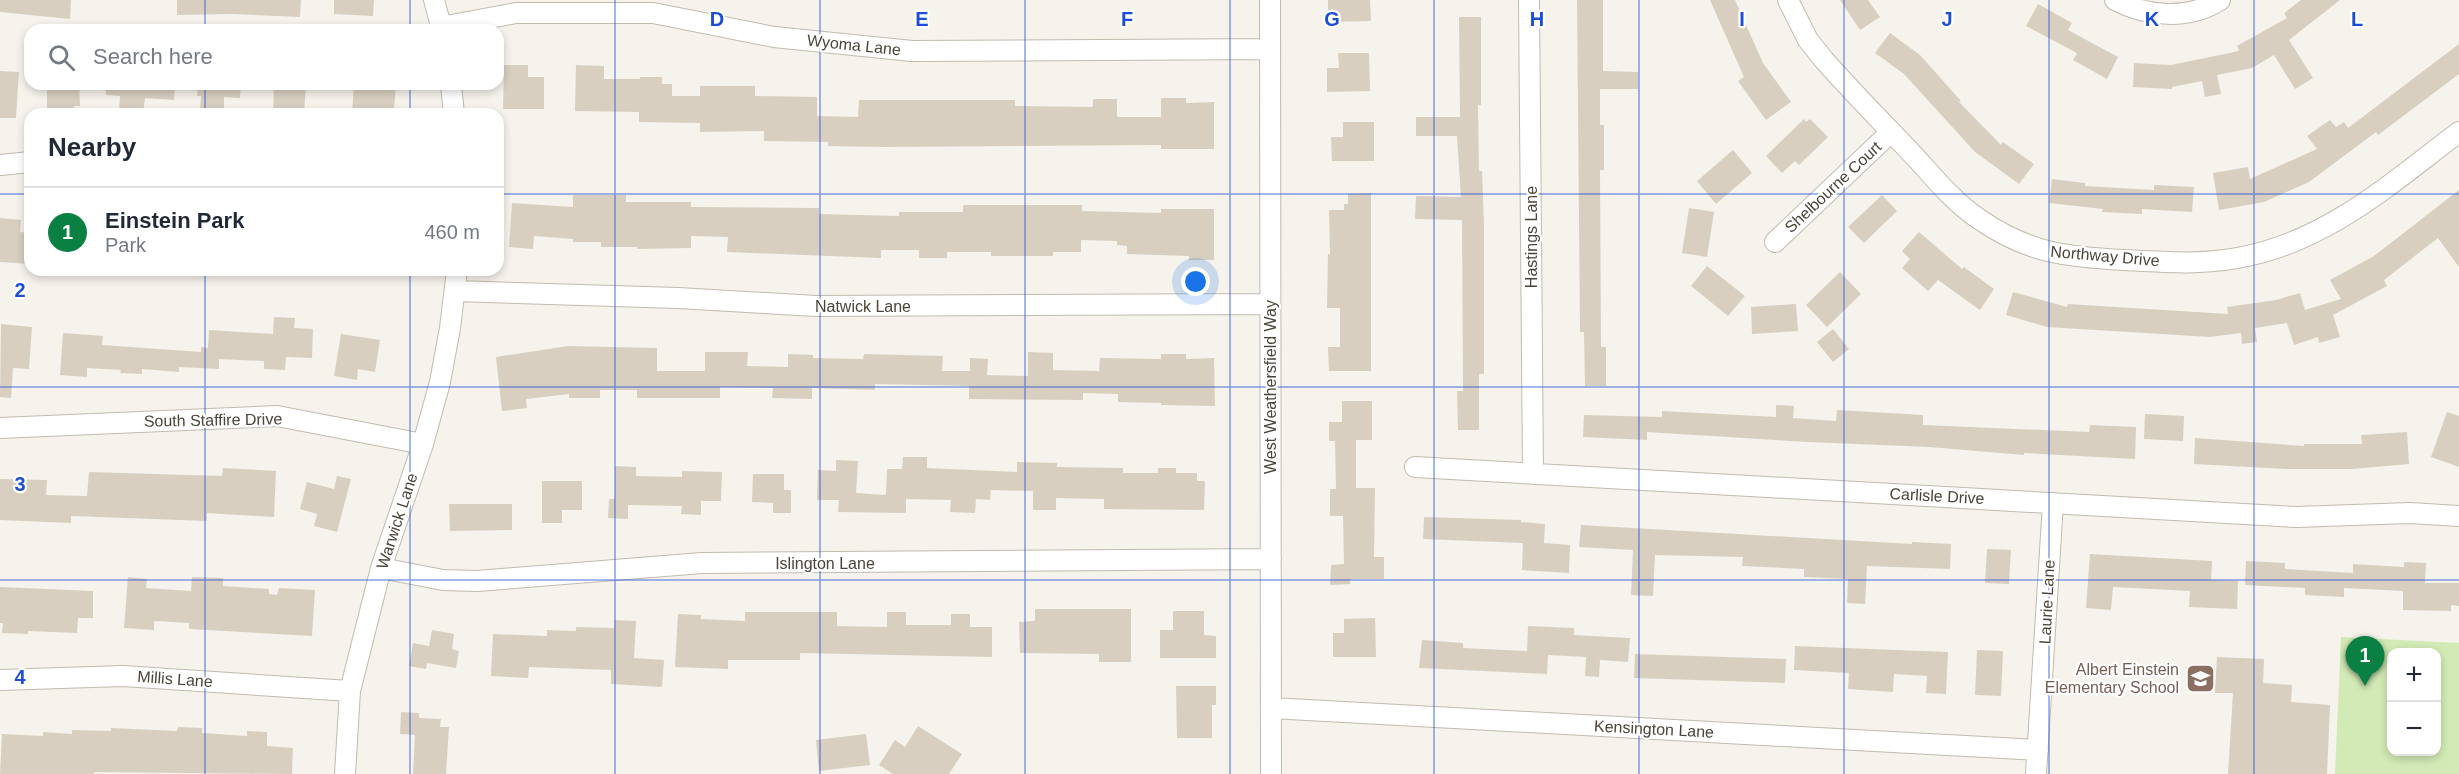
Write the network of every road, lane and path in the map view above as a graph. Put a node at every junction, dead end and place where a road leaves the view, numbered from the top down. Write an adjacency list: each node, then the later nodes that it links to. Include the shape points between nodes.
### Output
1 (434, 0): 7 (street)
2 (1270, 0): 9 (street, West Weathersfield Way)
3 (1529, 0): 23 (street, Hastings Lane)
4 (1788, 0): 12 (street, Northway Drive, via 1808,40)
5 (2115, 0): 6 (street, via 2145,11 2176,14)
6 (2220, 0)
7 (440, 24)
8 (464, 24): 9 (street, Wyoma Lane, via 516,13 653,14 774,37 912,51)
9 (1270, 49): 19 (street, West Weathersfield Way)
10 (452, 90): 11 (street)
11 (453, 108)
12 (1891, 132): 13 (street, Northway Drive, via 1977,218 2023,244 2086,258 2171,262 2237,258 2309,236 2360,207); 16 (street, Shelbourne Court)
13 (2459, 132)
14 (24, 163): 15 (street)
15 (0, 165)
16 (1775, 242)
17 (457, 276): 18 (street, Warwick Lane)
18 (456, 291): 19 (street, Natwick Lane, via 816,306); 21 (street, Warwick Lane, via 440,382)
19 (1270, 304): 26 (street, West Weathersfield Way)
20 (0, 428): 21 (street, South Staffire Drive, via 278,416)
21 (423, 444): 27 (street, Warwick Lane)
22 (1415, 467): 23 (street, Carlisle Drive)
23 (1533, 474): 24 (street, Carlisle Drive)
24 (2053, 503): 25 (street, Carlisle Drive, via 2296,517 2410,513); 31 (street, Laurie Lane)
25 (2459, 516)
26 (1270, 559): 27 (street, Islington Lane, via 702,564 477,581 443,580); 30 (street, West Weathersfield Way)
27 (381, 568): 29 (street, Warwick Lane)
28 (0, 680): 29 (street, Millis Lane, via 123,676)
29 (350, 691): 32 (street, Warwick Lane)
30 (1271, 708): 31 (street, Kensington Lane); 33 (street, West Weathersfield Way)
31 (2038, 750): 34 (street, Laurie Lane)
32 (345, 774)
33 (1271, 774)
34 (2036, 774)

